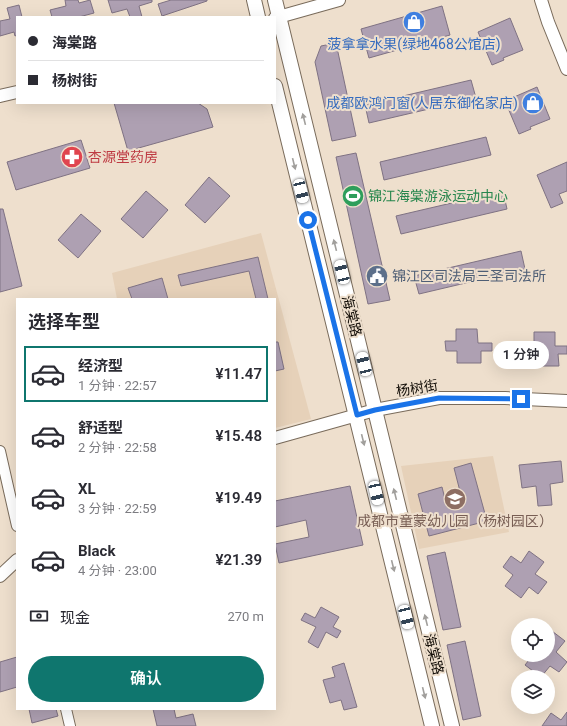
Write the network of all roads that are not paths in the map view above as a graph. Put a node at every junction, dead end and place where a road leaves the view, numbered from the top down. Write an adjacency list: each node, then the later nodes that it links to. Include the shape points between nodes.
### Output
1 (254, 0): 5 (main road)
2 (275, 0): 6 (main road, 海棠路)
3 (339, 0): 6 (street)
4 (541, 0): 7 (street)
5 (258, 16)
6 (277, 18): 12 (main road, 海棠路, one-way to 6)
7 (567, 68)
8 (276, 90): 13 (main road, 海棠路, one-way to 13)
9 (16, 92): 10 (street)
10 (0, 96)
11 (567, 401): 12 (street, 杨树街, via 439,398)
12 (375, 410): 13 (street, 杨树街); 22 (main road, 海棠路, one-way to 12)
13 (357, 415): 14 (street, 杨树街); 21 (main road, 海棠路, one-way to 21)
14 (276, 438)
15 (0, 451): 16 (street)
16 (16, 522)
17 (16, 561): 18 (street)
18 (0, 576)
19 (66, 710): 20 (street)
20 (70, 726)
21 (432, 726)
22 (452, 726)

